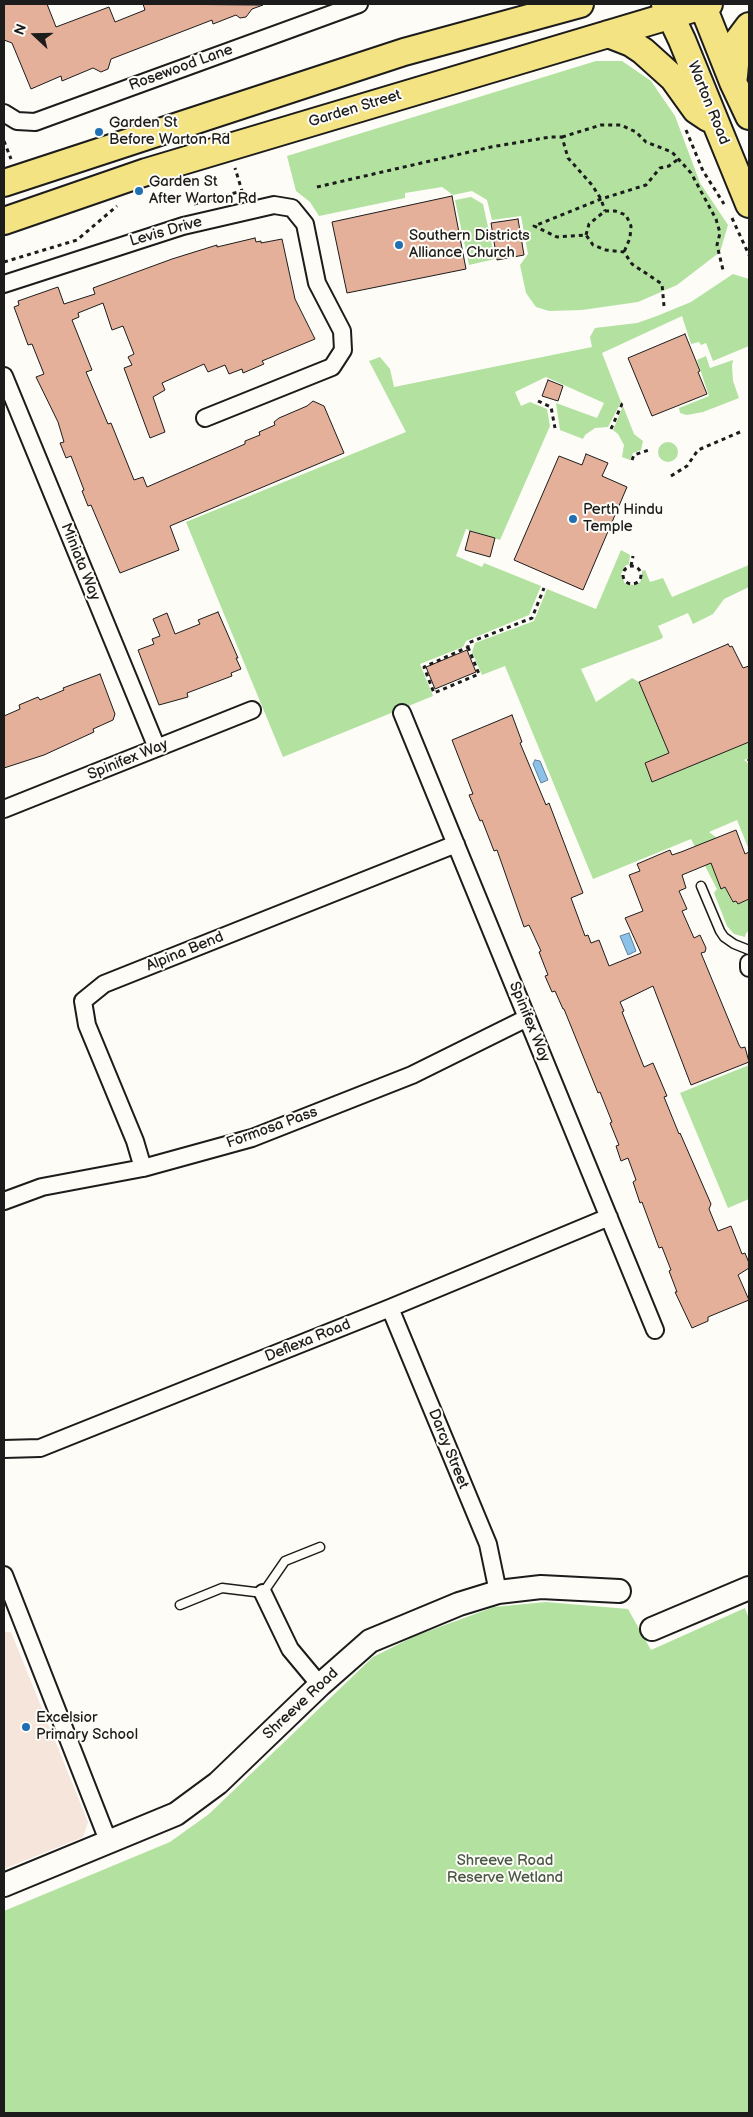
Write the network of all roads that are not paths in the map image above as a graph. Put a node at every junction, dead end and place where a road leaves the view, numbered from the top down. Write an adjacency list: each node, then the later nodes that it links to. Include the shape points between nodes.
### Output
1 (359, 4): 9 (street, Rosewood Lane, via 35,122 16,121)
2 (580, 4): 5 (main road)
3 (705, 4): 4 (main road, Garden Street); 8 (main road, Warton Road)
4 (667, 9): 7 (main road, Garden Street); 11 (main road, Warton Road)
5 (537, 11): 12 (main road)
6 (749, 26): 8 (main road, via 737,42)
7 (608, 34): 11 (main road, via 631,42 643,51 673,78 696,110); 14 (main road, Garden Street, via 146,172)
8 (733, 82): 10 (main road, Warton Road)
9 (4, 113)
10 (749, 115)
11 (717, 125): 13 (main road, Warton Road)
12 (8, 174)
13 (735, 208)
14 (4, 221)
15 (4, 284): 17 (street, Levis Drive, via 183,226 274,205 292,208 305,224 317,283 342,331 343,350 332,367)
16 (4, 376): 20 (street, Miniata Way)
17 (205, 418)
18 (252, 710): 20 (street, Spinifex Way)
19 (402, 713): 22 (street, Spinifex Way)
20 (157, 748): 21 (street, Spinifex Way)
21 (4, 808)
22 (456, 844): 27 (street, Spinifex Way); 28 (street, Alpina Bend, via 104,984 83,1001 87,1025)
23 (701, 886): 24 (lane, via 724,937)
24 (749, 950)
25 (749, 963): 26 (street)
26 (749, 968)
27 (527, 1018): 28 (street, Formosa Pass, via 412,1075 252,1138); 30 (street, Spinifex Way)
28 (143, 1168): 29 (street, Formosa Pass, via 42,1187)
29 (4, 1201)
30 (609, 1217): 31 (street, Deflexa Road); 32 (street, Spinifex Way)
31 (390, 1308): 33 (street, Deflexa Road, via 40,1448); 38 (street, Darcy Street, via 488,1544)
32 (655, 1330)
33 (4, 1449)
34 (320, 1547): 39 (lane, via 285,1561)
35 (4, 1575): 43 (street)
36 (749, 1588): 41 (street)
37 (619, 1591): 38 (street, Shreeve Road, via 541,1587)
38 (498, 1592): 42 (street, Shreeve Road, via 459,1604 370,1641)
39 (263, 1593): 40 (lane, via 222,1588); 42 (street, via 290,1649)
40 (180, 1605)
41 (652, 1628)
42 (320, 1685): 43 (street, Shreeve Road, via 211,1788 176,1814)
43 (109, 1842): 44 (street, Shreeve Road)
44 (4, 1885)

